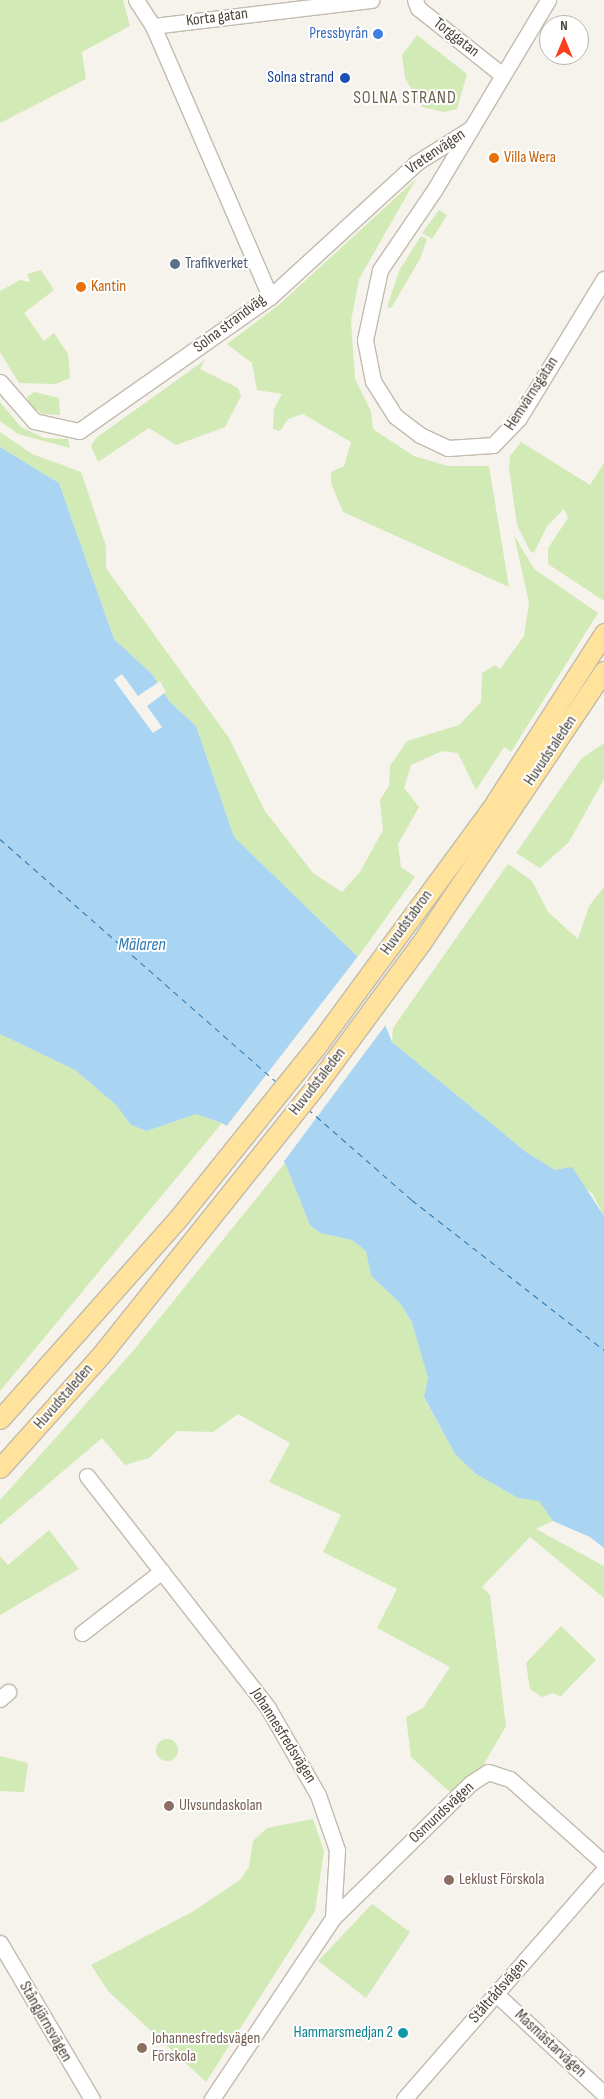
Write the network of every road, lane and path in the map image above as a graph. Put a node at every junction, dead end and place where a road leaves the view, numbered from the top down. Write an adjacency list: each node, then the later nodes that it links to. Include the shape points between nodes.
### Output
1 (136, 0): 5 (street, Solna strandväg)
2 (371, 0): 5 (street, Korta gatan)
3 (415, 0): 6 (street, Torggatan, via 418,8)
4 (548, 0): 6 (street, Vretenvägen)
5 (153, 26): 9 (street, Solna strandväg)
6 (501, 74): 7 (street, Vretenvägen)
7 (470, 129): 8 (street, Hemvärnsgatan, via 380,270 374,292 365,340 367,359 373,381 395,416 420,436 448,448 493,445 519,418); 9 (street, Vretenvägen, via 416,163)
8 (604, 279)
9 (270, 297): 10 (street, Solna strandväg, via 79,431 34,421)
10 (0, 382)
11 (604, 633): 13 (main road, Huvudstaleden)
12 (604, 671): 13 (main road, Huvudstaleden)
13 (502, 808): 14 (main road, Huvudstabron); 16 (main road, Huvudstaleden, via 352,1037 101,1355)
14 (319, 1043): 15 (main road, Huvudstaleden, via 79,1332)
15 (0, 1419)
16 (0, 1468)
17 (88, 1476): 18 (street, Johannesfredsvägen)
18 (162, 1572): 19 (street); 23 (street, Johannesfredsvägen, via 242,1671 318,1795 337,1850)
19 (82, 1633)
20 (604, 1863): 23 (street, Osmundsvägen, via 510,1779 488,1772 471,1783)
21 (604, 1870): 22 (street, Ståltrådsvägen)
22 (599, 1887): 25 (street, Ståltrådsvägen)
23 (333, 1918): 28 (street)
24 (0, 1943): 27 (street, Stångjärnsvägen)
25 (496, 1994): 26 (street, Masmästarvägen); 29 (street, Ståltrådsvägen)
26 (604, 2094)
27 (92, 2099)
28 (212, 2099)
29 (405, 2099)

